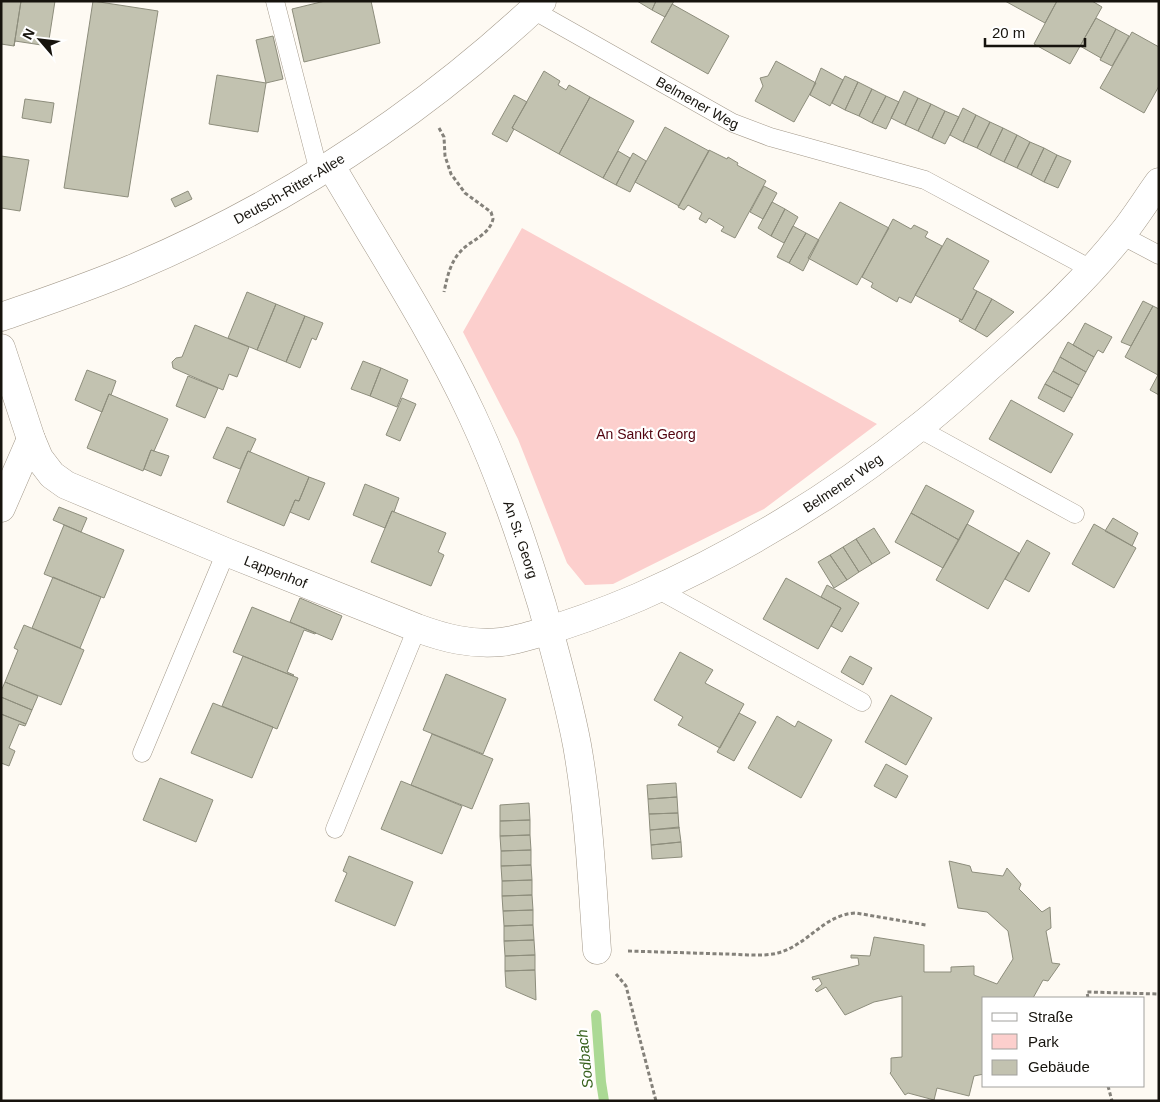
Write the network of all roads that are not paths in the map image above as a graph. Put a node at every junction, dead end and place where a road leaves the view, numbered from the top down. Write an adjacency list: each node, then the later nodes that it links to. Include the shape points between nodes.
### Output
1 (275, 1): 3 (lane)
2 (538, 5): 3 (street, Deutsch-Ritter-Allee, via 422,103); 7 (lane, Belmener Weg, via 733,123 925,180)
3 (325, 169): 8 (street, Deutsch-Ritter-Allee, via 251,211 138,266); 17 (street, An St. Georg, via 432,338 472,414 510,506)
4 (1159, 182): 5 (street, Belmener Weg)
5 (1122, 235): 6 (lane); 7 (street, Belmener Weg)
6 (1159, 255)
7 (1091, 269): 10 (street, Belmener Weg, via 1010,348)
8 (1, 317)
9 (1, 348): 11 (street, Lappenhof)
10 (918, 428): 13 (lane); 15 (street, Belmener Weg, via 769,531)
11 (30, 439): 12 (street); 14 (street, Lappenhof, via 45,466 66,484)
12 (1, 508)
13 (1075, 514)
14 (226, 552): 16 (street, Lappenhof); 19 (lane)
15 (657, 589): 17 (street, Belmener Weg); 18 (lane)
16 (417, 628): 17 (street, Lappenhof, via 449,639 477,642 501,642); 20 (lane)
17 (549, 630): 21 (street, An St. Georg, via 570,708 583,786)
18 (862, 702)
19 (142, 753)
20 (335, 830)
21 (597, 950)

